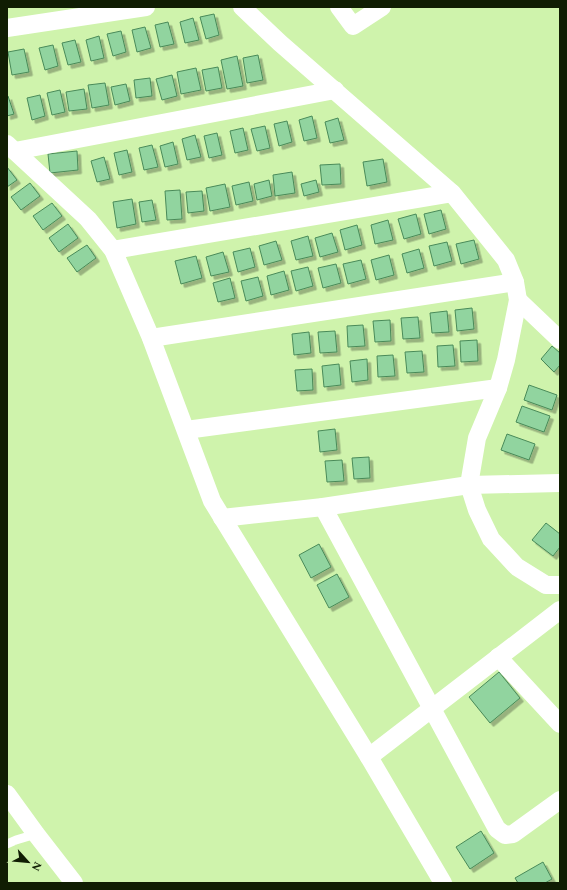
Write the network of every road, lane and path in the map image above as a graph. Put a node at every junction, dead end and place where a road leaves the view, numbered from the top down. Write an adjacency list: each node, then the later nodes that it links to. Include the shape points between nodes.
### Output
1 (146, 7): 5 (street)
2 (242, 7): 6 (street)
3 (339, 7): 4 (street, via 353,26)
4 (382, 7)
5 (7, 28)
6 (335, 90): 7 (street); 8 (street)
7 (11, 147): 9 (street, via 88,219)
8 (452, 193): 9 (street); 10 (street, via 506,260)
9 (113, 250): 12 (street)
10 (515, 282): 11 (street); 12 (street)
11 (518, 300): 13 (street); 14 (street)
12 (151, 338): 15 (street)
13 (560, 340)
14 (498, 388): 15 (street); 17 (street, via 477,438)
15 (186, 430): 19 (street, via 212,501)
16 (560, 483): 17 (street)
17 (469, 485): 18 (street); 20 (street, via 477,510 491,539 517,567)
18 (324, 507): 19 (street); 24 (street)
19 (222, 518): 26 (street)
20 (553, 585): 21 (street)
21 (560, 599)
22 (560, 610): 23 (street)
23 (498, 657): 24 (street); 25 (street)
24 (432, 708): 26 (street); 28 (street, via 497,829 504,835 513,834)
25 (560, 724)
26 (369, 757): 32 (street)
27 (7, 794): 29 (street)
28 (560, 800)
29 (36, 834): 30 (lane); 31 (street)
30 (7, 844)
31 (74, 883)
32 (443, 883)

